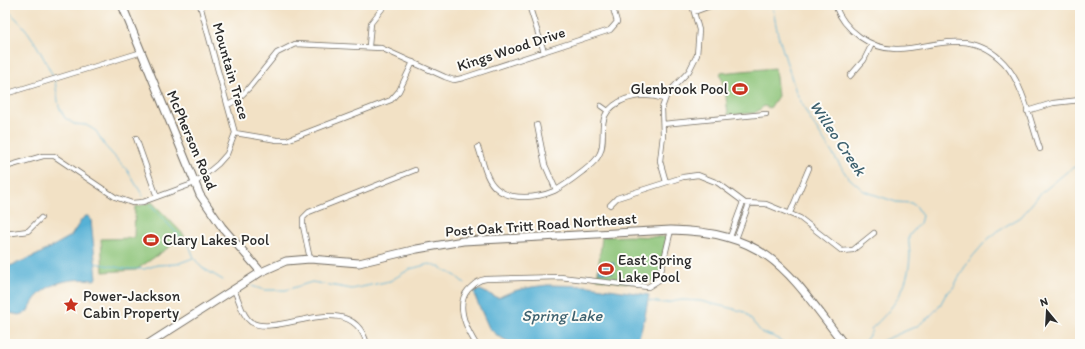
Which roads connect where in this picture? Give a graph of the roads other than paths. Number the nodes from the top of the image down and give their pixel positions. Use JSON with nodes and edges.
{"nodes":[{"id":1,"x":122,"y":5,"type":"edge"},
{"id":2,"x":200,"y":5,"type":"edge"},
{"id":3,"x":385,"y":5,"type":"edge"},
{"id":4,"x":529,"y":5,"type":"edge"},
{"id":5,"x":612,"y":5,"type":"edge"},
{"id":6,"x":692,"y":5,"type":"edge"},
{"id":7,"x":713,"y":5,"type":"edge"},
{"id":8,"x":835,"y":5,"type":"edge"},
{"id":9,"x":694,"y":12,"type":"junction"},
{"id":10,"x":616,"y":26,"type":"junction"},
{"id":11,"x":621,"y":29,"type":"dead end"},
{"id":12,"x":872,"y":44,"type":"junction"},
{"id":13,"x":369,"y":46,"type":"junction"},
{"id":14,"x":142,"y":52,"type":"junction"},
{"id":15,"x":544,"y":52,"type":"junction"},
{"id":16,"x":413,"y":62,"type":"junction"},
{"id":17,"x":850,"y":76,"type":"dead end"},
{"id":18,"x":5,"y":94,"type":"edge"},
{"id":19,"x":664,"y":100,"type":"junction"},
{"id":20,"x":1080,"y":100,"type":"edge"},
{"id":21,"x":228,"y":104,"type":"junction"},
{"id":22,"x":601,"y":106,"type":"dead end"},
{"id":23,"x":1027,"y":111,"type":"junction"},
{"id":24,"x":608,"y":112,"type":"junction"},
{"id":25,"x":766,"y":114,"type":"dead end"},
{"id":26,"x":663,"y":124,"type":"junction"},
{"id":27,"x":537,"y":125,"type":"dead end"},
{"id":28,"x":235,"y":133,"type":"junction"},
{"id":29,"x":136,"y":138,"type":"dead end"},
{"id":30,"x":478,"y":147,"type":"dead end"},
{"id":31,"x":1040,"y":149,"type":"dead end"},
{"id":32,"x":5,"y":167,"type":"edge"},
{"id":33,"x":809,"y":168,"type":"dead end"},
{"id":34,"x":415,"y":170,"type":"dead end"},
{"id":35,"x":666,"y":182,"type":"junction"},
{"id":36,"x":195,"y":184,"type":"junction"},
{"id":37,"x":556,"y":190,"type":"junction"},
{"id":38,"x":157,"y":197,"type":"junction"},
{"id":39,"x":742,"y":202,"type":"junction"},
{"id":40,"x":749,"y":204,"type":"junction"},
{"id":41,"x":610,"y":205,"type":"dead end"},
{"id":42,"x":790,"y":213,"type":"junction"},
{"id":43,"x":41,"y":218,"type":"dead end"},
{"id":44,"x":670,"y":230,"type":"junction"},
{"id":45,"x":874,"y":233,"type":"dead end"},
{"id":46,"x":5,"y":234,"type":"edge"},
{"id":47,"x":733,"y":238,"type":"junction"},
{"id":48,"x":310,"y":260,"type":"junction"},
{"id":49,"x":261,"y":272,"type":"junction"},
{"id":50,"x":233,"y":289,"type":"junction"},
{"id":51,"x":148,"y":344,"type":"edge"},
{"id":52,"x":367,"y":344,"type":"edge"},
{"id":53,"x":476,"y":344,"type":"edge"},
{"id":54,"x":844,"y":344,"type":"edge"}],
"edges":[{"from":1,"to":14,"type":"street","name":"McPherson Road"},
{"from":2,"to":21,"type":"street","name":"Mountain Trace"},
{"from":3,"to":13,"type":"street"},
{"from":4,"to":15,"type":"street"},
{"from":5,"to":10,"type":"street"},
{"from":6,"to":9,"type":"street"},
{"from":7,"to":9,"type":"street"},
{"from":8,"to":12,"type":"street"},
{"from":9,"to":19,"type":"street"},
{"from":10,"to":11,"type":"street"},
{"from":10,"to":15,"type":"street","name":"Kings Wood Drive"},
{"from":12,"to":17,"type":"street"},
{"from":12,"to":23,"type":"street"},
{"from":13,"to":16,"type":"street","name":"Kings Wood Drive"},
{"from":13,"to":21,"type":"street","name":"Kings Wood Drive"},
{"from":14,"to":18,"type":"street"},
{"from":14,"to":36,"type":"street","name":"McPherson Road"},
{"from":15,"to":16,"type":"street","name":"Kings Wood Drive"},
{"from":16,"to":28,"type":"street"},
{"from":19,"to":24,"type":"street"},
{"from":19,"to":26,"type":"street"},
{"from":20,"to":23,"type":"street"},
{"from":21,"to":28,"type":"street","name":"Mountain Trace"},
{"from":22,"to":24,"type":"street"},
{"from":23,"to":31,"type":"street"},
{"from":24,"to":37,"type":"street"},
{"from":25,"to":26,"type":"street"},
{"from":26,"to":35,"type":"street"},
{"from":27,"to":37,"type":"street"},
{"from":28,"to":36,"type":"street","name":"Mountain Trace"},
{"from":29,"to":38,"type":"street"},
{"from":30,"to":37,"type":"street"},
{"from":32,"to":38,"type":"street","name":"Mountain Trace"},
{"from":33,"to":42,"type":"street"},
{"from":34,"to":48,"type":"street"},
{"from":35,"to":39,"type":"street"},
{"from":35,"to":41,"type":"street"},
{"from":36,"to":38,"type":"street","name":"Mountain Trace"},
{"from":36,"to":49,"type":"street","name":"McPherson Road"},
{"from":39,"to":40,"type":"street"},
{"from":39,"to":47,"type":"street"},
{"from":40,"to":42,"type":"street"},
{"from":40,"to":47,"type":"street"},
{"from":42,"to":45,"type":"street"},
{"from":43,"to":46,"type":"street"},
{"from":44,"to":47,"type":"street","name":"Post Oak Tritt Road Northeast"},
{"from":44,"to":48,"type":"street","name":"Post Oak Tritt Road Northeast"},
{"from":44,"to":53,"type":"street"},
{"from":47,"to":54,"type":"street","name":"Post Oak Tritt Road Northeast"},
{"from":48,"to":49,"type":"street","name":"Post Oak Tritt Road Northeast"},
{"from":49,"to":50,"type":"street","name":"Post Oak Tritt Road Northeast"},
{"from":50,"to":51,"type":"street","name":"Post Oak Tritt Road Northeast"},
{"from":50,"to":52,"type":"street"}]}
